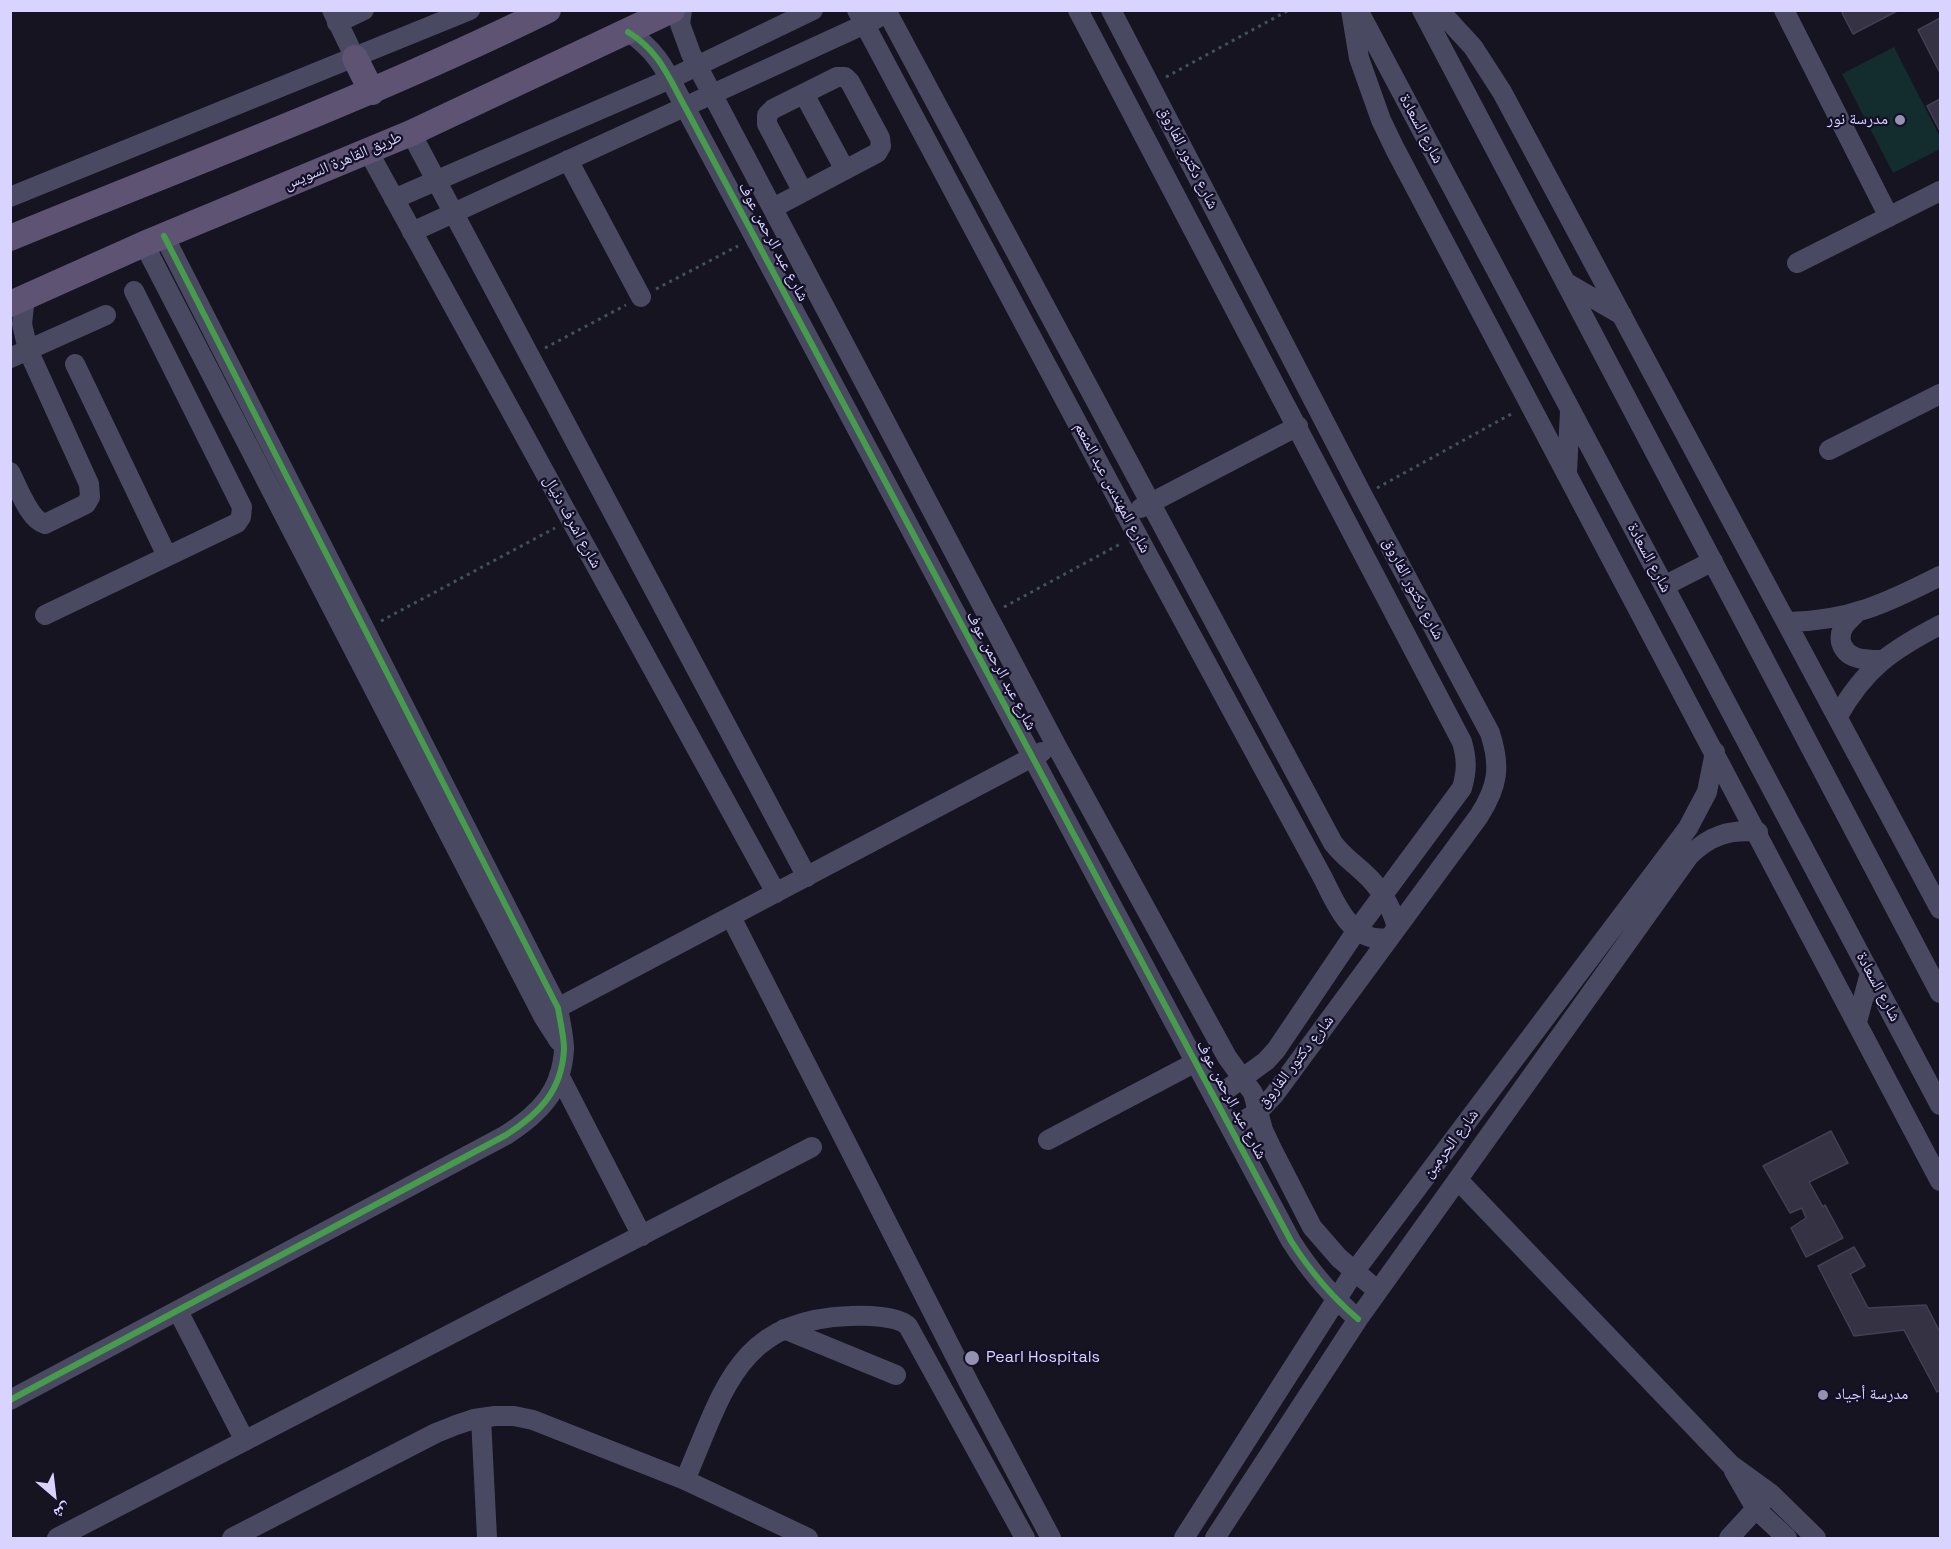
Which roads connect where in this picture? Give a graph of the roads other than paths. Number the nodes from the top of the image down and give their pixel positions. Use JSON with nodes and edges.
{"nodes":[{"id":1,"x":364,"y":10,"type":"edge"},
{"id":2,"x":470,"y":10,"type":"edge"},
{"id":3,"x":548,"y":10,"type":"edge"},
{"id":4,"x":672,"y":10,"type":"edge"},
{"id":5,"x":682,"y":10,"type":"edge"},
{"id":6,"x":813,"y":10,"type":"edge"},
{"id":7,"x":1077,"y":10,"type":"edge"},
{"id":8,"x":1111,"y":10,"type":"edge"},
{"id":9,"x":1351,"y":10,"type":"edge"},
{"id":10,"x":1358,"y":10,"type":"edge"},
{"id":11,"x":1422,"y":10,"type":"edge"},
{"id":12,"x":1439,"y":10,"type":"edge"},
{"id":13,"x":1784,"y":10,"type":"edge"},
{"id":14,"x":890,"y":12,"type":"edge"},
{"id":15,"x":335,"y":17,"type":"edge"},
{"id":16,"x":860,"y":18,"type":"edge"},
{"id":17,"x":628,"y":32,"type":"junction"},
{"id":18,"x":355,"y":58,"type":"junction"},
{"id":19,"x":698,"y":66,"type":"junction"},
{"id":20,"x":670,"y":79,"type":"junction"},
{"id":21,"x":372,"y":92,"type":"junction"},
{"id":22,"x":713,"y":94,"type":"junction"},
{"id":23,"x":804,"y":94,"type":"junction"},
{"id":24,"x":685,"y":107,"type":"junction"},
{"id":25,"x":411,"y":133,"type":"junction"},
{"id":26,"x":368,"y":151,"type":"junction"},
{"id":27,"x":568,"y":160,"type":"junction"},
{"id":28,"x":845,"y":170,"type":"junction"},
{"id":29,"x":437,"y":181,"type":"junction"},
{"id":30,"x":803,"y":192,"type":"junction"},
{"id":31,"x":1941,"y":192,"type":"edge"},
{"id":32,"x":10,"y":196,"type":"edge"},
{"id":33,"x":394,"y":199,"type":"junction"},
{"id":34,"x":773,"y":208,"type":"junction"},
{"id":35,"x":454,"y":212,"type":"junction"},
{"id":36,"x":1889,"y":217,"type":"junction"},
{"id":37,"x":412,"y":232,"type":"junction"},
{"id":38,"x":10,"y":238,"type":"edge"},
{"id":39,"x":154,"y":240,"type":"junction"},
{"id":40,"x":1797,"y":263,"type":"dead end"},
{"id":41,"x":1566,"y":282,"type":"junction"},
{"id":42,"x":135,"y":291,"type":"dead end"},
{"id":43,"x":641,"y":297,"type":"dead end"},
{"id":44,"x":18,"y":300,"type":"edge"},
{"id":45,"x":106,"y":315,"type":"dead end"},
{"id":46,"x":1622,"y":315,"type":"junction"},
{"id":47,"x":19,"y":354,"type":"edge"},
{"id":48,"x":75,"y":364,"type":"dead end"},
{"id":49,"x":1941,"y":394,"type":"edge"},
{"id":50,"x":228,"y":407,"type":"junction"},
{"id":51,"x":1570,"y":408,"type":"junction"},
{"id":52,"x":198,"y":420,"type":"junction"},
{"id":53,"x":1298,"y":426,"type":"junction"},
{"id":54,"x":1829,"y":450,"type":"dead end"},
{"id":55,"x":10,"y":472,"type":"edge"},
{"id":56,"x":1568,"y":473,"type":"junction"},
{"id":57,"x":1151,"y":503,"type":"junction"},
{"id":58,"x":1127,"y":516,"type":"junction"},
{"id":59,"x":167,"y":556,"type":"junction"},
{"id":60,"x":1713,"y":561,"type":"junction"},
{"id":61,"x":1941,"y":576,"type":"edge"},
{"id":62,"x":1664,"y":586,"type":"junction"},
{"id":63,"x":1856,"y":613,"type":"junction"},
{"id":64,"x":45,"y":615,"type":"dead end"},
{"id":65,"x":1788,"y":622,"type":"junction"},
{"id":66,"x":1941,"y":625,"type":"edge"},
{"id":67,"x":1881,"y":660,"type":"junction"},
{"id":68,"x":1838,"y":716,"type":"junction"},
{"id":69,"x":1490,"y":733,"type":"junction"},
{"id":70,"x":1462,"y":742,"type":"junction"},
{"id":71,"x":1056,"y":745,"type":"junction"},
{"id":72,"x":1715,"y":752,"type":"junction"},
{"id":73,"x":1032,"y":758,"type":"junction"},
{"id":74,"x":1758,"y":832,"type":"junction"},
{"id":75,"x":807,"y":877,"type":"junction"},
{"id":76,"x":776,"y":893,"type":"junction"},
{"id":77,"x":1383,"y":895,"type":"junction"},
{"id":78,"x":1941,"y":909,"type":"edge"},
{"id":79,"x":731,"y":917,"type":"junction"},
{"id":80,"x":1357,"y":930,"type":"junction"},
{"id":81,"x":1393,"y":933,"type":"junction"},
{"id":82,"x":1932,"y":961,"type":"edge"},
{"id":83,"x":1870,"y":973,"type":"junction"},
{"id":84,"x":1941,"y":993,"type":"edge"},
{"id":85,"x":550,"y":1012,"type":"junction"},
{"id":86,"x":1857,"y":1022,"type":"junction"},
{"id":87,"x":1196,"y":1062,"type":"junction"},
{"id":88,"x":559,"y":1075,"type":"junction"},
{"id":89,"x":1242,"y":1077,"type":"junction"},
{"id":90,"x":1215,"y":1098,"type":"junction"},
{"id":91,"x":1941,"y":1105,"type":"edge"},
{"id":92,"x":1258,"y":1112,"type":"junction"},
{"id":93,"x":1231,"y":1128,"type":"junction"},
{"id":94,"x":1048,"y":1140,"type":"dead end"},
{"id":95,"x":812,"y":1147,"type":"dead end"},
{"id":96,"x":1458,"y":1180,"type":"junction"},
{"id":97,"x":1941,"y":1181,"type":"edge"},
{"id":98,"x":642,"y":1236,"type":"junction"},
{"id":99,"x":1354,"y":1272,"type":"junction"},
{"id":100,"x":1378,"y":1291,"type":"junction"},
{"id":101,"x":1335,"y":1300,"type":"junction"},
{"id":102,"x":178,"y":1311,"type":"junction"},
{"id":103,"x":1358,"y":1319,"type":"junction"},
{"id":104,"x":784,"y":1329,"type":"junction"},
{"id":105,"x":896,"y":1375,"type":"dead end"},
{"id":106,"x":971,"y":1387,"type":"junction"},
{"id":107,"x":948,"y":1399,"type":"junction"},
{"id":108,"x":10,"y":1400,"type":"edge"},
{"id":109,"x":987,"y":1416,"type":"junction"},
{"id":110,"x":481,"y":1418,"type":"junction"},
{"id":111,"x":964,"y":1428,"type":"junction"},
{"id":112,"x":245,"y":1441,"type":"junction"},
{"id":113,"x":1730,"y":1464,"type":"junction"},
{"id":114,"x":685,"y":1480,"type":"junction"},
{"id":115,"x":1770,"y":1493,"type":"junction"},
{"id":116,"x":1756,"y":1509,"type":"junction"},
{"id":117,"x":57,"y":1539,"type":"edge"},
{"id":118,"x":232,"y":1539,"type":"edge"},
{"id":119,"x":487,"y":1539,"type":"edge"},
{"id":120,"x":808,"y":1539,"type":"edge"},
{"id":121,"x":1025,"y":1539,"type":"edge"},
{"id":122,"x":1051,"y":1539,"type":"edge"},
{"id":123,"x":1184,"y":1539,"type":"edge"},
{"id":124,"x":1215,"y":1539,"type":"edge"},
{"id":125,"x":1729,"y":1539,"type":"edge"},
{"id":126,"x":1787,"y":1539,"type":"edge"},
{"id":127,"x":1816,"y":1539,"type":"edge"}],
"edges":[{"from":1,"to":15,"type":"street"},
{"from":2,"to":18,"type":"street"},
{"from":3,"to":21,"type":"main road"},
{"from":4,"to":17,"type":"main road","name":"طريق القاهرة السويس"},
{"from":5,"to":19,"type":"street","name":"شارع عبد الرحمن عوف"},
{"from":6,"to":19,"type":"street"},
{"from":7,"to":53,"type":"street","name":"شارع دكتور الفاروق"},
{"from":8,"to":69,"type":"street","name":"شارع دكتور الفاروق"},
{"from":9,"to":56,"type":"street"},
{"from":10,"to":51,"type":"street","name":"شارع السعادة"},
{"from":11,"to":41,"type":"street"},
{"from":12,"to":46,"type":"street"},
{"from":13,"to":36,"type":"street"},
{"from":14,"to":16,"type":"street"},
{"from":14,"to":57,"type":"street","name":"شارع المهندس عبد المنعم"},
{"from":15,"to":18,"type":"street"},
{"from":16,"to":22,"type":"street"},
{"from":16,"to":58,"type":"street","name":"شارع المهندس عبد المنعم"},
{"from":17,"to":20,"type":"street","name":"شارع عبد الرحمن عوف"},
{"from":17,"to":25,"type":"main road","name":"طريق القاهرة السويس"},
{"from":18,"to":21,"type":"main road"},
{"from":18,"to":32,"type":"street"},
{"from":19,"to":20,"type":"street"},
{"from":19,"to":22,"type":"street","name":"شارع عبد الرحمن عوف"},
{"from":20,"to":24,"type":"street","name":"شارع عبد الرحمن عوف"},
{"from":20,"to":29,"type":"street"},
{"from":21,"to":38,"type":"main road"},
{"from":22,"to":24,"type":"street"},
{"from":22,"to":34,"type":"street","name":"شارع عبد الرحمن عوف"},
{"from":23,"to":28,"type":"street"},
{"from":23,"to":28,"type":"street"},
{"from":23,"to":30,"type":"street"},
{"from":24,"to":27,"type":"street"},
{"from":24,"to":73,"type":"street","name":"شارع عبد الرحمن عوف"},
{"from":25,"to":26,"type":"main road","name":"طريق القاهرة السويس"},
{"from":25,"to":29,"type":"street"},
{"from":26,"to":33,"type":"street","name":"شارع اشرف دنيال"},
{"from":26,"to":39,"type":"main road","name":"طريق القاهرة السويس"},
{"from":27,"to":35,"type":"street"},
{"from":27,"to":43,"type":"street"},
{"from":28,"to":30,"type":"street"},
{"from":29,"to":33,"type":"street"},
{"from":29,"to":35,"type":"street"},
{"from":30,"to":34,"type":"street"},
{"from":31,"to":36,"type":"street"},
{"from":33,"to":37,"type":"street","name":"شارع اشرف دنيال"},
{"from":34,"to":71,"type":"street","name":"شارع عبد الرحمن عوف"},
{"from":35,"to":37,"type":"street"},
{"from":35,"to":75,"type":"street"},
{"from":36,"to":40,"type":"street"},
{"from":37,"to":76,"type":"street","name":"شارع اشرف دنيال"},
{"from":39,"to":44,"type":"main road","name":"طريق القاهرة السويس"},
{"from":39,"to":50,"type":"street"},
{"from":39,"to":85,"type":"street"},
{"from":41,"to":46,"type":"street"},
{"from":41,"to":60,"type":"street"},
{"from":42,"to":52,"type":"street"},
{"from":44,"to":47,"type":"street"},
{"from":45,"to":47,"type":"street"},
{"from":46,"to":65,"type":"street"},
{"from":47,"to":55,"type":"street"},
{"from":48,"to":59,"type":"street"},
{"from":49,"to":54,"type":"street"},
{"from":50,"to":52,"type":"street"},
{"from":50,"to":85,"type":"street"},
{"from":51,"to":56,"type":"street"},
{"from":51,"to":62,"type":"street","name":"شارع السعادة"},
{"from":52,"to":59,"type":"street"},
{"from":53,"to":57,"type":"street"},
{"from":53,"to":70,"type":"street","name":"شارع دكتور الفاروق"},
{"from":56,"to":72,"type":"street"},
{"from":57,"to":58,"type":"street"},
{"from":57,"to":77,"type":"street","name":"شارع المهندس عبد المنعم"},
{"from":58,"to":80,"type":"street","name":"شارع المهندس عبد المنعم"},
{"from":59,"to":64,"type":"street"},
{"from":60,"to":62,"type":"street"},
{"from":60,"to":82,"type":"street"},
{"from":61,"to":63,"type":"street"},
{"from":62,"to":83,"type":"street","name":"شارع السعادة"},
{"from":63,"to":65,"type":"street"},
{"from":63,"to":67,"type":"street"},
{"from":65,"to":68,"type":"street"},
{"from":66,"to":67,"type":"street"},
{"from":67,"to":68,"type":"street"},
{"from":68,"to":78,"type":"street"},
{"from":69,"to":70,"type":"street"},
{"from":69,"to":81,"type":"street","name":"شارع دكتور الفاروق"},
{"from":70,"to":77,"type":"street","name":"شارع دكتور الفاروق"},
{"from":71,"to":73,"type":"street"},
{"from":71,"to":89,"type":"street","name":"شارع عبد الرحمن عوف"},
{"from":72,"to":74,"type":"street"},
{"from":72,"to":99,"type":"street","name":"شارع الحرمين"},
{"from":73,"to":75,"type":"street"},
{"from":73,"to":87,"type":"street","name":"شارع عبد الرحمن عوف"},
{"from":74,"to":86,"type":"street"},
{"from":74,"to":96,"type":"street","name":"شارع الحرمين"},
{"from":75,"to":76,"type":"street"},
{"from":76,"to":79,"type":"street"},
{"from":77,"to":80,"type":"street","name":"شارع دكتور الفاروق"},
{"from":77,"to":81,"type":"street","name":"شارع المهندس عبد المنعم"},
{"from":79,"to":85,"type":"street"},
{"from":79,"to":106,"type":"street"},
{"from":80,"to":81,"type":"street"},
{"from":80,"to":89,"type":"street","name":"شارع دكتور الفاروق"},
{"from":81,"to":92,"type":"street","name":"شارع دكتور الفاروق"},
{"from":82,"to":84,"type":"street"},
{"from":83,"to":86,"type":"street"},
{"from":83,"to":91,"type":"street","name":"شارع السعادة"},
{"from":85,"to":88,"type":"street"},
{"from":86,"to":97,"type":"street"},
{"from":87,"to":90,"type":"street","name":"شارع عبد الرحمن عوف"},
{"from":87,"to":94,"type":"street"},
{"from":88,"to":98,"type":"street"},
{"from":88,"to":102,"type":"street"},
{"from":89,"to":90,"type":"street","name":"شارع دكتور الفاروق"},
{"from":89,"to":92,"type":"street","name":"شارع عبد الرحمن عوف"},
{"from":90,"to":93,"type":"street","name":"شارع عبد الرحمن عوف"},
{"from":92,"to":93,"type":"street","name":"شارع دكتور الفاروق"},
{"from":92,"to":99,"type":"street","name":"شارع عبد الرحمن عوف"},
{"from":93,"to":101,"type":"street","name":"شارع عبد الرحمن عوف"},
{"from":95,"to":98,"type":"street"},
{"from":96,"to":100,"type":"street","name":"شارع الحرمين"},
{"from":96,"to":113,"type":"street"},
{"from":98,"to":112,"type":"street"},
{"from":99,"to":100,"type":"street","name":"شارع عبد الرحمن عوف"},
{"from":99,"to":101,"type":"street","name":"شارع الحرمين"},
{"from":100,"to":103,"type":"street","name":"شارع الحرمين"},
{"from":101,"to":103,"type":"street","name":"شارع عبد الرحمن عوف"},
{"from":101,"to":123,"type":"street","name":"شارع الحرمين"},
{"from":102,"to":108,"type":"street"},
{"from":102,"to":112,"type":"street"},
{"from":103,"to":124,"type":"street","name":"شارع الحرمين"},
{"from":104,"to":105,"type":"street"},
{"from":104,"to":107,"type":"street"},
{"from":104,"to":114,"type":"street"},
{"from":106,"to":107,"type":"street"},
{"from":106,"to":109,"type":"street"},
{"from":107,"to":111,"type":"street"},
{"from":109,"to":111,"type":"street"},
{"from":109,"to":122,"type":"street"},
{"from":110,"to":114,"type":"street"},
{"from":110,"to":118,"type":"street"},
{"from":110,"to":119,"type":"street"},
{"from":111,"to":121,"type":"street"},
{"from":112,"to":117,"type":"street"},
{"from":113,"to":115,"type":"street"},
{"from":113,"to":116,"type":"street"},
{"from":114,"to":120,"type":"street"},
{"from":115,"to":116,"type":"street"},
{"from":115,"to":127,"type":"street"},
{"from":116,"to":125,"type":"street"},
{"from":116,"to":126,"type":"street"}]}
